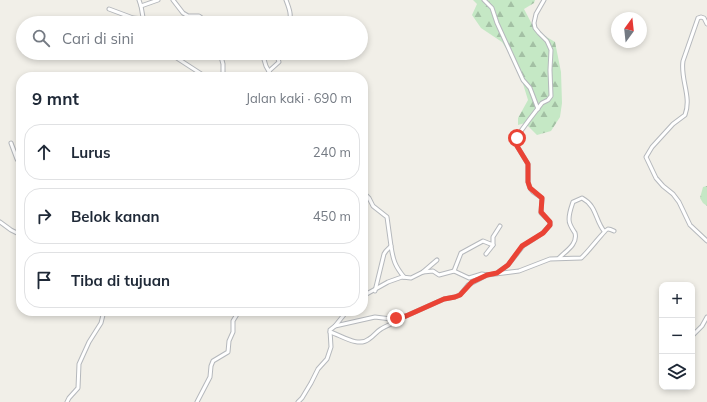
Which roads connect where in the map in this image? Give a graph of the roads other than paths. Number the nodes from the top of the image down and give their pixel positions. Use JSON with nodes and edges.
{"nodes":[{"id":1,"x":138,"y":0,"type":"edge"},
{"id":2,"x":158,"y":0,"type":"edge"},
{"id":3,"x":173,"y":0,"type":"edge"},
{"id":4,"x":286,"y":0,"type":"edge"},
{"id":5,"x":484,"y":0,"type":"edge"},
{"id":6,"x":544,"y":0,"type":"edge"},
{"id":7,"x":141,"y":6,"type":"junction"},
{"id":8,"x":109,"y":9,"type":"dead end"},
{"id":9,"x":129,"y":16,"type":"edge"},
{"id":10,"x":143,"y":16,"type":"edge"},
{"id":11,"x":188,"y":16,"type":"edge"},
{"id":12,"x":188,"y":16,"type":"edge"},
{"id":13,"x":199,"y":16,"type":"edge"},
{"id":14,"x":291,"y":16,"type":"edge"},
{"id":15,"x":707,"y":24,"type":"edge"},
{"id":16,"x":180,"y":60,"type":"edge"},
{"id":17,"x":222,"y":60,"type":"edge"},
{"id":18,"x":264,"y":60,"type":"edge"},
{"id":19,"x":278,"y":60,"type":"edge"},
{"id":20,"x":269,"y":71,"type":"joint"},
{"id":21,"x":198,"y":72,"type":"edge"},
{"id":22,"x":223,"y":72,"type":"edge"},
{"id":23,"x":538,"y":109,"type":"junction"},
{"id":24,"x":11,"y":143,"type":"dead end"},
{"id":25,"x":16,"y":156,"type":"edge"},
{"id":26,"x":368,"y":197,"type":"edge"},
{"id":27,"x":0,"y":222,"type":"edge"},
{"id":28,"x":500,"y":226,"type":"dead end"},
{"id":29,"x":604,"y":231,"type":"junction"},
{"id":30,"x":614,"y":231,"type":"dead end"},
{"id":31,"x":16,"y":232,"type":"edge"},
{"id":32,"x":707,"y":241,"type":"edge"},
{"id":33,"x":493,"y":245,"type":"junction"},
{"id":34,"x":391,"y":246,"type":"junction"},
{"id":35,"x":486,"y":254,"type":"dead end"},
{"id":36,"x":558,"y":258,"type":"junction"},
{"id":37,"x":438,"y":260,"type":"dead end"},
{"id":38,"x":454,"y":271,"type":"junction"},
{"id":39,"x":423,"y":272,"type":"junction"},
{"id":40,"x":497,"y":273,"type":"junction"},
{"id":41,"x":487,"y":275,"type":"junction"},
{"id":42,"x":404,"y":277,"type":"junction"},
{"id":43,"x":375,"y":291,"type":"junction"},
{"id":44,"x":368,"y":294,"type":"edge"},
{"id":45,"x":103,"y":316,"type":"edge"},
{"id":46,"x":236,"y":316,"type":"edge"},
{"id":47,"x":343,"y":316,"type":"edge"},
{"id":48,"x":401,"y":317,"type":"junction"},
{"id":49,"x":707,"y":317,"type":"edge"},
{"id":50,"x":335,"y":326,"type":"junction"},
{"id":51,"x":330,"y":332,"type":"junction"},
{"id":52,"x":695,"y":333,"type":"edge"},
{"id":53,"x":67,"y":402,"type":"edge"},
{"id":54,"x":198,"y":402,"type":"edge"},
{"id":55,"x":298,"y":402,"type":"edge"}],
"edges":[{"from":1,"to":7,"type":"street"},
{"from":2,"to":7,"type":"street"},
{"from":3,"to":12,"type":"street"},
{"from":4,"to":14,"type":"street"},
{"from":5,"to":23,"type":"street"},
{"from":6,"to":23,"type":"street"},
{"from":7,"to":10,"type":"street"},
{"from":8,"to":9,"type":"street"},
{"from":11,"to":13,"type":"street"},
{"from":15,"to":32,"type":"street"},
{"from":16,"to":21,"type":"street"},
{"from":17,"to":22,"type":"street"},
{"from":18,"to":20,"type":"street"},
{"from":19,"to":20,"type":"street"},
{"from":23,"to":40,"type":"street"},
{"from":24,"to":25,"type":"street"},
{"from":26,"to":34,"type":"street"},
{"from":27,"to":31,"type":"street"},
{"from":28,"to":33,"type":"street"},
{"from":29,"to":30,"type":"street"},
{"from":29,"to":36,"type":"street"},
{"from":29,"to":36,"type":"street"},
{"from":33,"to":35,"type":"street"},
{"from":33,"to":38,"type":"street"},
{"from":34,"to":42,"type":"street"},
{"from":34,"to":43,"type":"street"},
{"from":36,"to":40,"type":"street"},
{"from":37,"to":39,"type":"street"},
{"from":38,"to":39,"type":"street"},
{"from":38,"to":41,"type":"street"},
{"from":39,"to":42,"type":"street"},
{"from":40,"to":41,"type":"street"},
{"from":41,"to":48,"type":"street"},
{"from":42,"to":43,"type":"street"},
{"from":43,"to":44,"type":"street"},
{"from":45,"to":53,"type":"street"},
{"from":46,"to":54,"type":"street"},
{"from":47,"to":50,"type":"street"},
{"from":48,"to":50,"type":"street"},
{"from":48,"to":51,"type":"street"},
{"from":49,"to":52,"type":"street"},
{"from":50,"to":51,"type":"street"},
{"from":51,"to":55,"type":"street"}]}
